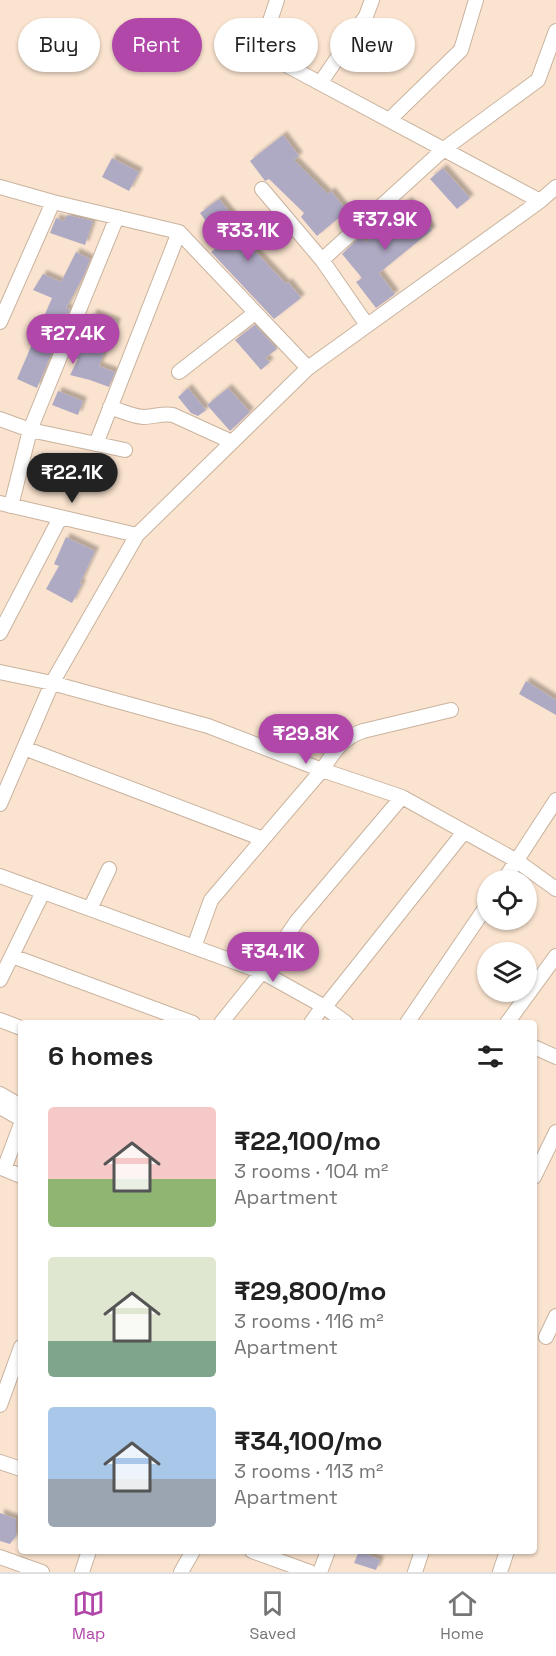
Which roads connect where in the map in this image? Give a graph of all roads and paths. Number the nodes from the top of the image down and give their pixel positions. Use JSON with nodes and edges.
{"nodes":[{"id":1,"x":277,"y":0,"type":"edge"},
{"id":2,"x":372,"y":0,"type":"edge"},
{"id":3,"x":476,"y":0,"type":"edge"},
{"id":4,"x":556,"y":31,"type":"edge"},
{"id":5,"x":321,"y":82,"type":"junction"},
{"id":6,"x":389,"y":120,"type":"junction"},
{"id":7,"x":444,"y":150,"type":"junction"},
{"id":8,"x":0,"y":187,"type":"edge"},
{"id":9,"x":556,"y":187,"type":"edge"},
{"id":10,"x":262,"y":189,"type":"dead end"},
{"id":11,"x":540,"y":201,"type":"junction"},
{"id":12,"x":53,"y":202,"type":"junction"},
{"id":13,"x":117,"y":217,"type":"junction"},
{"id":14,"x":179,"y":232,"type":"junction"},
{"id":15,"x":322,"y":260,"type":"junction"},
{"id":16,"x":255,"y":313,"type":"junction"},
{"id":17,"x":0,"y":322,"type":"edge"},
{"id":18,"x":367,"y":325,"type":"junction"},
{"id":19,"x":308,"y":368,"type":"junction"},
{"id":20,"x":179,"y":372,"type":"dead end"},
{"id":21,"x":110,"y":407,"type":"junction"},
{"id":22,"x":0,"y":418,"type":"edge"},
{"id":23,"x":30,"y":430,"type":"junction"},
{"id":24,"x":232,"y":442,"type":"junction"},
{"id":25,"x":96,"y":444,"type":"junction"},
{"id":26,"x":125,"y":450,"type":"dead end"},
{"id":27,"x":5,"y":504,"type":"edge"},
{"id":28,"x":60,"y":518,"type":"junction"},
{"id":29,"x":137,"y":535,"type":"junction"},
{"id":30,"x":6,"y":608,"type":"edge"},
{"id":31,"x":0,"y":633,"type":"edge"},
{"id":32,"x":0,"y":672,"type":"edge"},
{"id":33,"x":52,"y":683,"type":"junction"},
{"id":34,"x":451,"y":710,"type":"dead end"},
{"id":35,"x":24,"y":748,"type":"junction"},
{"id":36,"x":322,"y":770,"type":"junction"},
{"id":37,"x":402,"y":797,"type":"junction"},
{"id":38,"x":556,"y":800,"type":"edge"},
{"id":39,"x":0,"y":804,"type":"edge"},
{"id":40,"x":464,"y":832,"type":"junction"},
{"id":41,"x":263,"y":839,"type":"junction"},
{"id":42,"x":517,"y":861,"type":"junction"},
{"id":43,"x":109,"y":868,"type":"dead end"},
{"id":44,"x":511,"y":870,"type":"edge"},
{"id":45,"x":0,"y":876,"type":"edge"},
{"id":46,"x":556,"y":889,"type":"edge"},
{"id":47,"x":43,"y":892,"type":"junction"},
{"id":48,"x":90,"y":909,"type":"junction"},
{"id":49,"x":477,"y":920,"type":"edge"},
{"id":50,"x":194,"y":947,"type":"junction"},
{"id":51,"x":12,"y":956,"type":"junction"},
{"id":52,"x":556,"y":956,"type":"edge"},
{"id":53,"x":262,"y":972,"type":"junction"},
{"id":54,"x":0,"y":980,"type":"edge"},
{"id":55,"x":324,"y":1007,"type":"junction"},
{"id":56,"x":0,"y":1020,"type":"edge"},
{"id":57,"x":185,"y":1020,"type":"edge"},
{"id":58,"x":223,"y":1020,"type":"edge"},
{"id":59,"x":313,"y":1020,"type":"edge"},
{"id":60,"x":342,"y":1020,"type":"edge"},
{"id":61,"x":409,"y":1020,"type":"edge"},
{"id":62,"x":509,"y":1020,"type":"edge"},
{"id":63,"x":18,"y":1027,"type":"edge"},
{"id":64,"x":537,"y":1048,"type":"edge"},
{"id":65,"x":556,"y":1057,"type":"edge"},
{"id":66,"x":0,"y":1094,"type":"edge"},
{"id":67,"x":18,"y":1104,"type":"edge"},
{"id":68,"x":0,"y":1107,"type":"edge"},
{"id":69,"x":18,"y":1117,"type":"edge"},
{"id":70,"x":18,"y":1131,"type":"edge"},
{"id":71,"x":556,"y":1132,"type":"edge"},
{"id":72,"x":537,"y":1171,"type":"edge"},
{"id":73,"x":1,"y":1172,"type":"edge"},
{"id":74,"x":18,"y":1175,"type":"edge"},
{"id":75,"x":556,"y":1316,"type":"edge"},
{"id":76,"x":546,"y":1336,"type":"dead end"},
{"id":77,"x":18,"y":1355,"type":"edge"},
{"id":78,"x":0,"y":1405,"type":"edge"},
{"id":79,"x":0,"y":1462,"type":"edge"},
{"id":80,"x":18,"y":1468,"type":"edge"},
{"id":81,"x":88,"y":1554,"type":"edge"},
{"id":82,"x":191,"y":1554,"type":"edge"},
{"id":83,"x":260,"y":1554,"type":"edge"},
{"id":84,"x":327,"y":1554,"type":"edge"},
{"id":85,"x":421,"y":1554,"type":"edge"},
{"id":86,"x":506,"y":1554,"type":"edge"},
{"id":87,"x":0,"y":1557,"type":"edge"},
{"id":88,"x":42,"y":1572,"type":"edge"},
{"id":89,"x":82,"y":1572,"type":"edge"},
{"id":90,"x":181,"y":1572,"type":"edge"},
{"id":91,"x":310,"y":1572,"type":"edge"},
{"id":92,"x":320,"y":1572,"type":"edge"},
{"id":93,"x":415,"y":1572,"type":"edge"},
{"id":94,"x":500,"y":1572,"type":"edge"}],
"edges":[{"from":1,"to":5,"type":"street"},
{"from":2,"to":5,"type":"street"},
{"from":3,"to":6,"type":"street"},
{"from":4,"to":7,"type":"street"},
{"from":5,"to":6,"type":"street"},
{"from":6,"to":7,"type":"street"},
{"from":7,"to":11,"type":"street"},
{"from":7,"to":15,"type":"street"},
{"from":8,"to":12,"type":"street"},
{"from":9,"to":11,"type":"street"},
{"from":10,"to":15,"type":"street"},
{"from":11,"to":18,"type":"street"},
{"from":12,"to":13,"type":"street"},
{"from":12,"to":17,"type":"street"},
{"from":13,"to":14,"type":"street"},
{"from":13,"to":23,"type":"street"},
{"from":14,"to":16,"type":"street"},
{"from":14,"to":21,"type":"street"},
{"from":15,"to":18,"type":"street"},
{"from":16,"to":19,"type":"street"},
{"from":16,"to":20,"type":"street"},
{"from":18,"to":19,"type":"street"},
{"from":19,"to":24,"type":"street"},
{"from":21,"to":24,"type":"street"},
{"from":21,"to":25,"type":"street"},
{"from":22,"to":23,"type":"street"},
{"from":23,"to":25,"type":"street"},
{"from":23,"to":27,"type":"street"},
{"from":24,"to":29,"type":"street"},
{"from":25,"to":26,"type":"street"},
{"from":27,"to":28,"type":"street"},
{"from":28,"to":29,"type":"street"},
{"from":28,"to":30,"type":"street"},
{"from":29,"to":33,"type":"street"},
{"from":30,"to":31,"type":"street"},
{"from":32,"to":33,"type":"street"},
{"from":33,"to":35,"type":"street"},
{"from":33,"to":36,"type":"street"},
{"from":34,"to":36,"type":"street"},
{"from":35,"to":39,"type":"street"},
{"from":35,"to":41,"type":"street"},
{"from":36,"to":37,"type":"street"},
{"from":36,"to":41,"type":"street"},
{"from":37,"to":40,"type":"street"},
{"from":37,"to":53,"type":"street"},
{"from":38,"to":42,"type":"street"},
{"from":40,"to":42,"type":"street"},
{"from":40,"to":55,"type":"street"},
{"from":41,"to":50,"type":"street"},
{"from":42,"to":44,"type":"street"},
{"from":42,"to":46,"type":"street"},
{"from":43,"to":48,"type":"street"},
{"from":45,"to":47,"type":"street"},
{"from":47,"to":48,"type":"street"},
{"from":47,"to":51,"type":"street"},
{"from":48,"to":50,"type":"street"},
{"from":49,"to":61,"type":"street"},
{"from":50,"to":53,"type":"street"},
{"from":51,"to":54,"type":"street"},
{"from":51,"to":57,"type":"street"},
{"from":52,"to":62,"type":"street"},
{"from":53,"to":55,"type":"street"},
{"from":53,"to":58,"type":"street"},
{"from":55,"to":59,"type":"street"},
{"from":55,"to":60,"type":"street"},
{"from":56,"to":63,"type":"street"},
{"from":64,"to":65,"type":"street"},
{"from":66,"to":67,"type":"street"},
{"from":68,"to":69,"type":"street"},
{"from":70,"to":73,"type":"street"},
{"from":71,"to":72,"type":"street"},
{"from":73,"to":74,"type":"street"},
{"from":75,"to":76,"type":"street"},
{"from":77,"to":78,"type":"street"},
{"from":79,"to":80,"type":"street"},
{"from":81,"to":89,"type":"street"},
{"from":82,"to":90,"type":"street"},
{"from":83,"to":91,"type":"street"},
{"from":84,"to":92,"type":"street"},
{"from":85,"to":93,"type":"street"},
{"from":86,"to":94,"type":"street"},
{"from":87,"to":88,"type":"street"}]}
